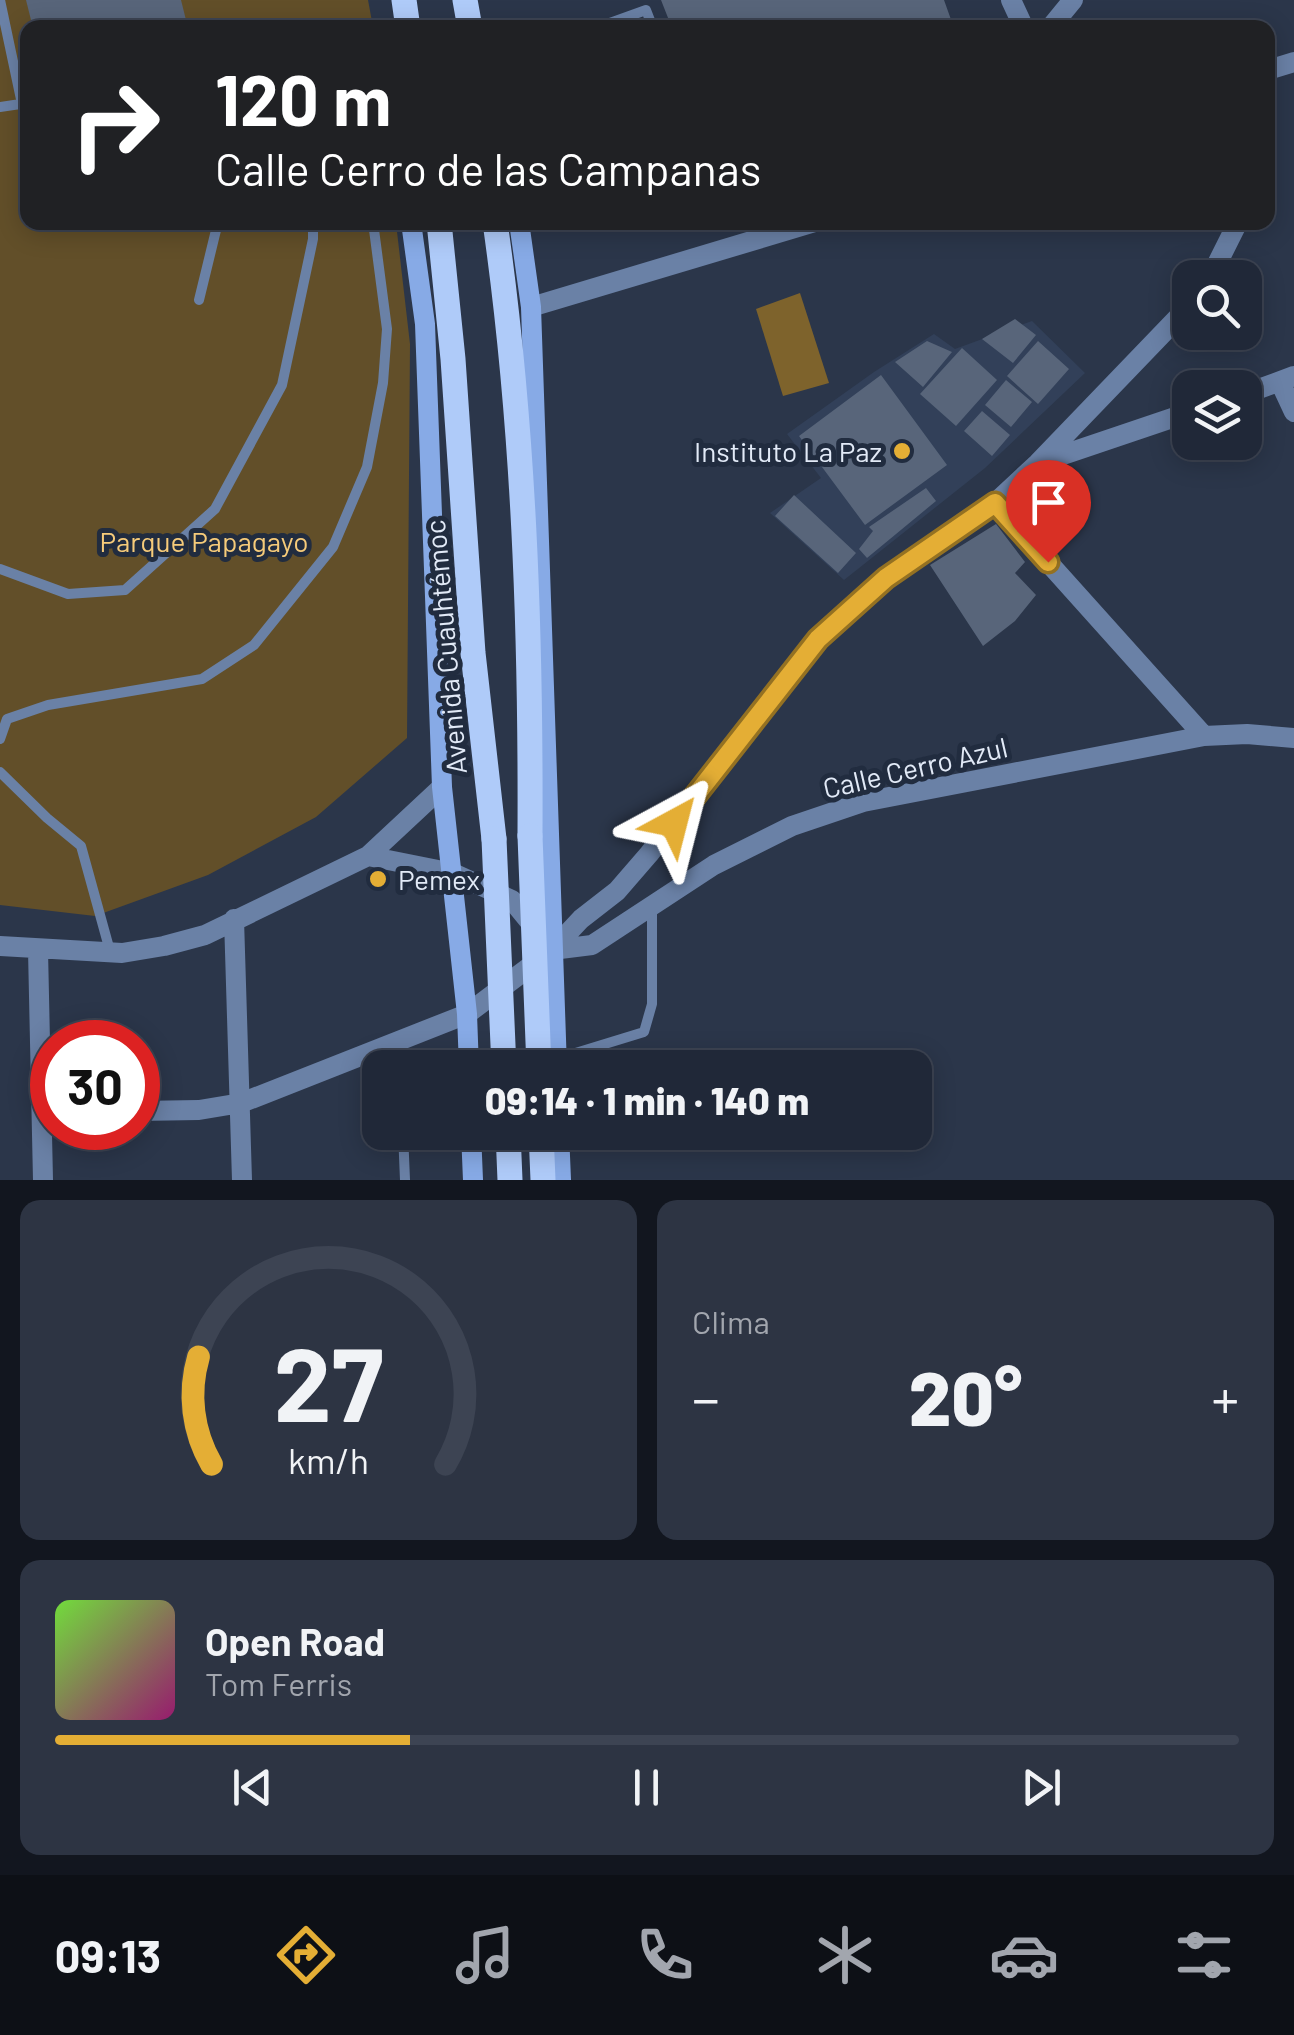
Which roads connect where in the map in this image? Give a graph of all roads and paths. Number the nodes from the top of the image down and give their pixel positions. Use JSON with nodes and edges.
{"nodes":[{"id":1,"x":0,"y":0,"type":"edge"},
{"id":2,"x":1073,"y":0,"type":"edge"},
{"id":3,"x":644,"y":5,"type":"edge"},
{"id":4,"x":613,"y":20,"type":"edge"},
{"id":5,"x":1057,"y":20,"type":"edge"},
{"id":6,"x":20,"y":83,"type":"edge"},
{"id":7,"x":216,"y":230,"type":"edge"},
{"id":8,"x":313,"y":230,"type":"edge"},
{"id":9,"x":374,"y":230,"type":"edge"},
{"id":10,"x":412,"y":230,"type":"edge"},
{"id":11,"x":441,"y":230,"type":"edge"},
{"id":12,"x":496,"y":230,"type":"edge"},
{"id":13,"x":520,"y":230,"type":"edge"},
{"id":14,"x":788,"y":230,"type":"edge"},
{"id":15,"x":1234,"y":230,"type":"edge"},
{"id":16,"x":1219,"y":260,"type":"edge"},
{"id":17,"x":199,"y":300,"type":"dead end"},
{"id":18,"x":531,"y":307,"type":"junction"},
{"id":19,"x":1172,"y":324,"type":"edge"},
{"id":20,"x":1287,"y":379,"type":"edge"},
{"id":21,"x":1262,"y":388,"type":"edge"},
{"id":22,"x":1294,"y":412,"type":"edge"},
{"id":23,"x":1172,"y":418,"type":"edge"},
{"id":24,"x":1038,"y":463,"type":"junction"},
{"id":25,"x":995,"y":503,"type":"junction"},
{"id":26,"x":0,"y":569,"type":"edge"},
{"id":27,"x":1204,"y":736,"type":"junction"},
{"id":28,"x":1294,"y":738,"type":"edge"},
{"id":29,"x":0,"y":739,"type":"edge"},
{"id":30,"x":0,"y":772,"type":"edge"},
{"id":31,"x":442,"y":786,"type":"junction"},
{"id":32,"x":368,"y":856,"type":"junction"},
{"id":33,"x":453,"y":873,"type":"junction"},
{"id":34,"x":652,"y":906,"type":"junction"},
{"id":35,"x":234,"y":919,"type":"junction"},
{"id":36,"x":0,"y":946,"type":"edge"},
{"id":37,"x":38,"y":950,"type":"junction"},
{"id":38,"x":552,"y":950,"type":"junction"},
{"id":39,"x":110,"y":952,"type":"junction"},
{"id":40,"x":467,"y":1014,"type":"junction"},
{"id":41,"x":42,"y":1020,"type":"edge"},
{"id":42,"x":399,"y":1040,"type":"junction"},
{"id":43,"x":399,"y":1050,"type":"edge"},
{"id":44,"x":464,"y":1050,"type":"edge"},
{"id":45,"x":503,"y":1050,"type":"edge"},
{"id":46,"x":549,"y":1050,"type":"edge"},
{"id":47,"x":550,"y":1050,"type":"edge"},
{"id":48,"x":591,"y":1050,"type":"edge"},
{"id":49,"x":241,"y":1102,"type":"junction"},
{"id":50,"x":160,"y":1111,"type":"edge"},
{"id":51,"x":44,"y":1150,"type":"edge"},
{"id":52,"x":404,"y":1150,"type":"edge"},
{"id":53,"x":471,"y":1150,"type":"edge"},
{"id":54,"x":509,"y":1150,"type":"edge"},
{"id":55,"x":542,"y":1150,"type":"edge"},
{"id":56,"x":560,"y":1150,"type":"edge"},
{"id":57,"x":42,"y":1180,"type":"edge"},
{"id":58,"x":242,"y":1180,"type":"edge"},
{"id":59,"x":406,"y":1180,"type":"edge"},
{"id":60,"x":472,"y":1180,"type":"edge"},
{"id":61,"x":510,"y":1180,"type":"edge"},
{"id":62,"x":543,"y":1180,"type":"edge"},
{"id":63,"x":561,"y":1180,"type":"edge"}],
"edges":[{"from":1,"to":6,"type":"lane"},
{"from":2,"to":5,"type":"street"},
{"from":3,"to":4,"type":"lane"},
{"from":7,"to":17,"type":"lane"},
{"from":8,"to":26,"type":"lane"},
{"from":9,"to":29,"type":"lane"},
{"from":10,"to":31,"type":"street"},
{"from":11,"to":45,"type":"main road","name":"Avenida Cuauhtémoc","bridge":true},
{"from":12,"to":46,"type":"main road","bridge":true},
{"from":13,"to":18,"type":"street"},
{"from":14,"to":18,"type":"street"},
{"from":15,"to":16,"type":"street"},
{"from":18,"to":38,"type":"street"},
{"from":19,"to":24,"type":"street"},
{"from":20,"to":21,"type":"street"},
{"from":20,"to":22,"type":"street"},
{"from":23,"to":24,"type":"street"},
{"from":24,"to":25,"type":"street"},
{"from":25,"to":27,"type":"street"},
{"from":25,"to":38,"type":"street"},
{"from":27,"to":28,"type":"street","name":"Calle Cerro Azul"},
{"from":27,"to":34,"type":"street","name":"Calle Cerro Azul"},
{"from":30,"to":39,"type":"lane"},
{"from":31,"to":32,"type":"street"},
{"from":31,"to":33,"type":"street"},
{"from":32,"to":33,"type":"street"},
{"from":32,"to":35,"type":"street"},
{"from":33,"to":38,"type":"street"},
{"from":33,"to":40,"type":"street"},
{"from":34,"to":38,"type":"street","name":"Calle Cerro Azul"},
{"from":34,"to":48,"type":"lane"},
{"from":35,"to":39,"type":"street"},
{"from":35,"to":49,"type":"street"},
{"from":36,"to":37,"type":"street"},
{"from":37,"to":39,"type":"street"},
{"from":37,"to":41,"type":"street"},
{"from":38,"to":40,"type":"street","name":"Calle Cerro Azul"},
{"from":38,"to":47,"type":"street"},
{"from":40,"to":42,"type":"street","name":"Calle Cerro Azul"},
{"from":40,"to":44,"type":"street"},
{"from":42,"to":43,"type":"lane"},
{"from":42,"to":49,"type":"street","name":"Calle Cerro Azul"},
{"from":49,"to":50,"type":"street","name":"Calle Cerro Azul"},
{"from":49,"to":58,"type":"street"},
{"from":51,"to":57,"type":"street"},
{"from":52,"to":59,"type":"lane"},
{"from":53,"to":60,"type":"street"},
{"from":54,"to":61,"type":"main road"},
{"from":55,"to":62,"type":"main road"},
{"from":56,"to":63,"type":"street"}]}
